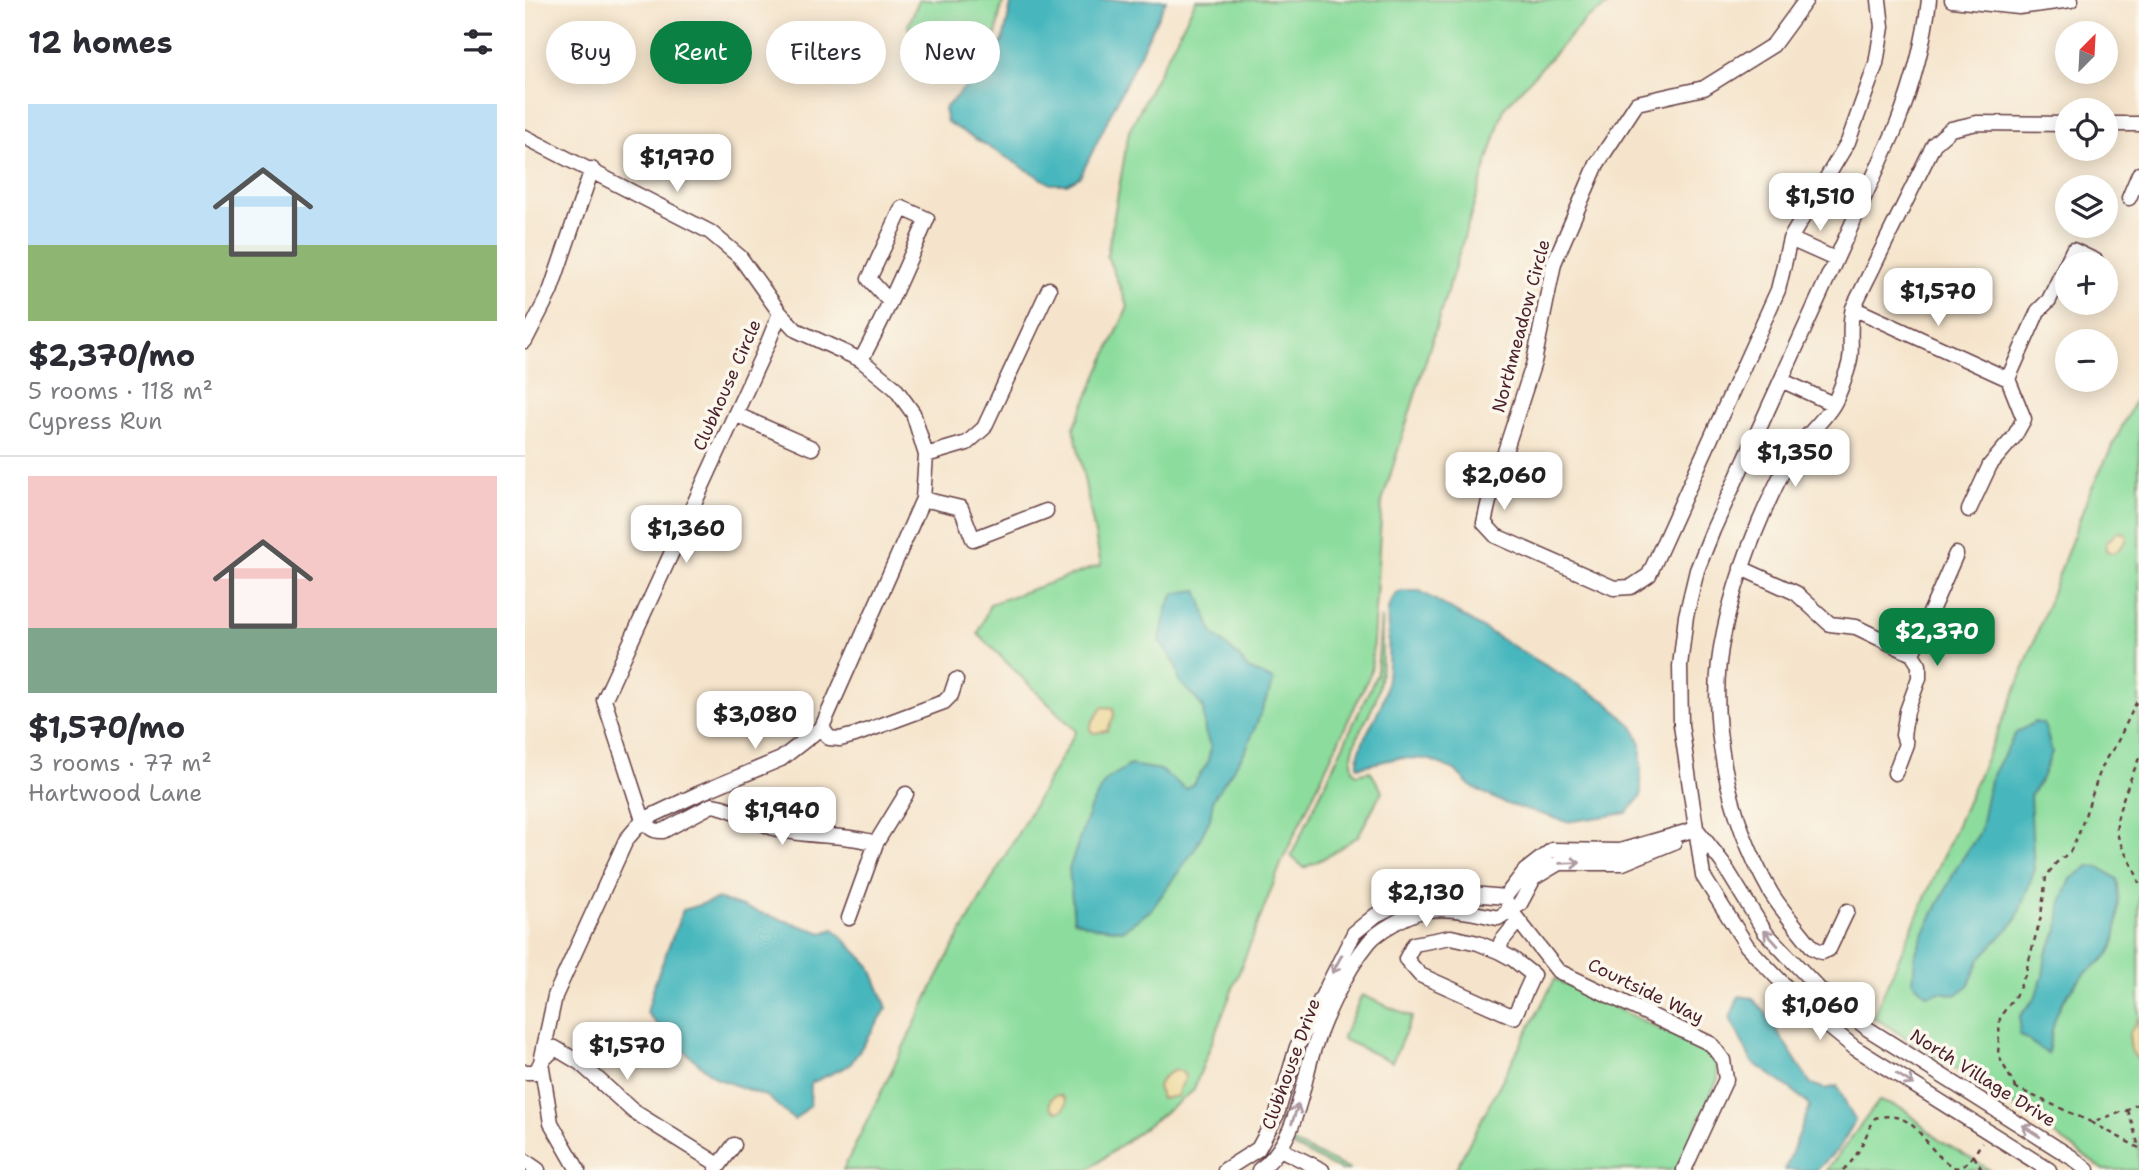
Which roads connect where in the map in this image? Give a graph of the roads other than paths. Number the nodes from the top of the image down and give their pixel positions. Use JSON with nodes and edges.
{"nodes":[{"id":1,"x":1806,"y":0,"type":"edge"},
{"id":2,"x":1879,"y":0,"type":"edge"},
{"id":3,"x":1929,"y":0,"type":"edge"},
{"id":4,"x":1952,"y":0,"type":"edge"},
{"id":5,"x":2071,"y":0,"type":"edge"},
{"id":6,"x":2055,"y":124,"type":"edge"},
{"id":7,"x":2118,"y":124,"type":"edge"},
{"id":8,"x":2139,"y":124,"type":"edge"},
{"id":9,"x":525,"y":137,"type":"edge"},
{"id":10,"x":592,"y":169,"type":"junction"},
{"id":11,"x":2139,"y":174,"type":"edge"},
{"id":12,"x":2129,"y":198,"type":"dead end"},
{"id":13,"x":1790,"y":239,"type":"junction"},
{"id":14,"x":1835,"y":259,"type":"junction"},
{"id":15,"x":1049,"y":289,"type":"dead end"},
{"id":16,"x":2055,"y":295,"type":"edge"},
{"id":17,"x":890,"y":302,"type":"junction"},
{"id":18,"x":1853,"y":308,"type":"junction"},
{"id":19,"x":780,"y":313,"type":"junction"},
{"id":20,"x":525,"y":341,"type":"edge"},
{"id":21,"x":860,"y":360,"type":"junction"},
{"id":22,"x":2008,"y":379,"type":"junction"},
{"id":23,"x":1781,"y":380,"type":"junction"},
{"id":24,"x":1833,"y":404,"type":"junction"},
{"id":25,"x":736,"y":414,"type":"junction"},
{"id":26,"x":812,"y":449,"type":"dead end"},
{"id":27,"x":926,"y":455,"type":"junction"},
{"id":28,"x":923,"y":499,"type":"junction"},
{"id":29,"x":1969,"y":510,"type":"dead end"},
{"id":30,"x":1046,"y":511,"type":"dead end"},
{"id":31,"x":1956,"y":555,"type":"dead end"},
{"id":32,"x":1741,"y":568,"type":"junction"},
{"id":33,"x":1912,"y":654,"type":"junction"},
{"id":34,"x":956,"y":680,"type":"dead end"},
{"id":35,"x":822,"y":727,"type":"junction"},
{"id":36,"x":1895,"y":773,"type":"dead end"},
{"id":37,"x":907,"y":794,"type":"dead end"},
{"id":38,"x":643,"y":820,"type":"junction"},
{"id":39,"x":1696,"y":829,"type":"junction"},
{"id":40,"x":877,"y":843,"type":"junction"},
{"id":41,"x":1505,"y":897,"type":"junction"},
{"id":42,"x":1847,"y":911,"type":"dead end"},
{"id":43,"x":1515,"y":916,"type":"junction"},
{"id":44,"x":849,"y":918,"type":"dead end"},
{"id":45,"x":1500,"y":952,"type":"junction"},
{"id":46,"x":541,"y":1062,"type":"junction"},
{"id":47,"x":525,"y":1072,"type":"edge"},
{"id":48,"x":734,"y":1145,"type":"dead end"},
{"id":49,"x":1280,"y":1149,"type":"junction"},
{"id":50,"x":525,"y":1161,"type":"edge"},
{"id":51,"x":718,"y":1168,"type":"edge"},
{"id":52,"x":538,"y":1170,"type":"edge"},
{"id":53,"x":578,"y":1170,"type":"edge"},
{"id":54,"x":1224,"y":1170,"type":"edge"},
{"id":55,"x":1259,"y":1170,"type":"edge"},
{"id":56,"x":1322,"y":1170,"type":"edge"},
{"id":57,"x":1684,"y":1170,"type":"edge"},
{"id":58,"x":2049,"y":1170,"type":"edge"},
{"id":59,"x":2087,"y":1170,"type":"edge"}],
"edges":[{"from":1,"to":13,"type":"street","name":"Northmeadow Circle"},
{"from":2,"to":13,"type":"street","name":"Northmeadow Circle"},
{"from":3,"to":14,"type":"street"},
{"from":4,"to":5,"type":"street"},
{"from":6,"to":18,"type":"street"},
{"from":7,"to":8,"type":"street"},
{"from":9,"to":10,"type":"street"},
{"from":10,"to":19,"type":"street"},
{"from":10,"to":20,"type":"street"},
{"from":11,"to":12,"type":"street"},
{"from":13,"to":14,"type":"street"},
{"from":14,"to":23,"type":"street"},
{"from":15,"to":27,"type":"street"},
{"from":16,"to":22,"type":"street"},
{"from":17,"to":17,"type":"street"},
{"from":17,"to":21,"type":"street"},
{"from":18,"to":22,"type":"street"},
{"from":18,"to":24,"type":"street"},
{"from":19,"to":21,"type":"street","name":"Clubhouse Circle"},
{"from":19,"to":25,"type":"street","name":"Clubhouse Circle"},
{"from":21,"to":27,"type":"street","name":"Clubhouse Circle"},
{"from":22,"to":29,"type":"street"},
{"from":23,"to":24,"type":"street"},
{"from":23,"to":39,"type":"street"},
{"from":24,"to":32,"type":"street"},
{"from":25,"to":26,"type":"street"},
{"from":25,"to":38,"type":"street","name":"Clubhouse Circle"},
{"from":27,"to":28,"type":"street","name":"Clubhouse Circle"},
{"from":28,"to":30,"type":"street"},
{"from":28,"to":35,"type":"street","name":"Clubhouse Circle"},
{"from":31,"to":33,"type":"street"},
{"from":32,"to":33,"type":"street"},
{"from":32,"to":42,"type":"street"},
{"from":33,"to":36,"type":"street"},
{"from":34,"to":35,"type":"street"},
{"from":35,"to":38,"type":"street","name":"Clubhouse Circle"},
{"from":37,"to":40,"type":"street"},
{"from":38,"to":40,"type":"street"},
{"from":38,"to":46,"type":"street","name":"Clubhouse Circle"},
{"from":39,"to":41,"type":"street"},
{"from":43,"to":39,"type":"street","one_way":true},
{"from":39,"to":58,"type":"street","one_way":true},
{"from":59,"to":39,"type":"street","name":"North Village Drive","one_way":true},
{"from":40,"to":44,"type":"street"},
{"from":41,"to":43,"type":"street","name":"Courtside Way"},
{"from":41,"to":54,"type":"street","name":"Clubhouse Drive","one_way":true},
{"from":43,"to":45,"type":"street"},
{"from":49,"to":43,"type":"street","name":"Clubhouse Drive","one_way":true},
{"from":43,"to":57,"type":"street","name":"Courtside Way"},
{"from":45,"to":45,"type":"street"},
{"from":46,"to":47,"type":"street"},
{"from":46,"to":51,"type":"street"},
{"from":46,"to":53,"type":"street","name":"Clubhouse Circle"},
{"from":48,"to":51,"type":"street"},
{"from":49,"to":55,"type":"street","name":"Clubhouse Drive"},
{"from":49,"to":56,"type":"street"},
{"from":50,"to":52,"type":"street"}]}
